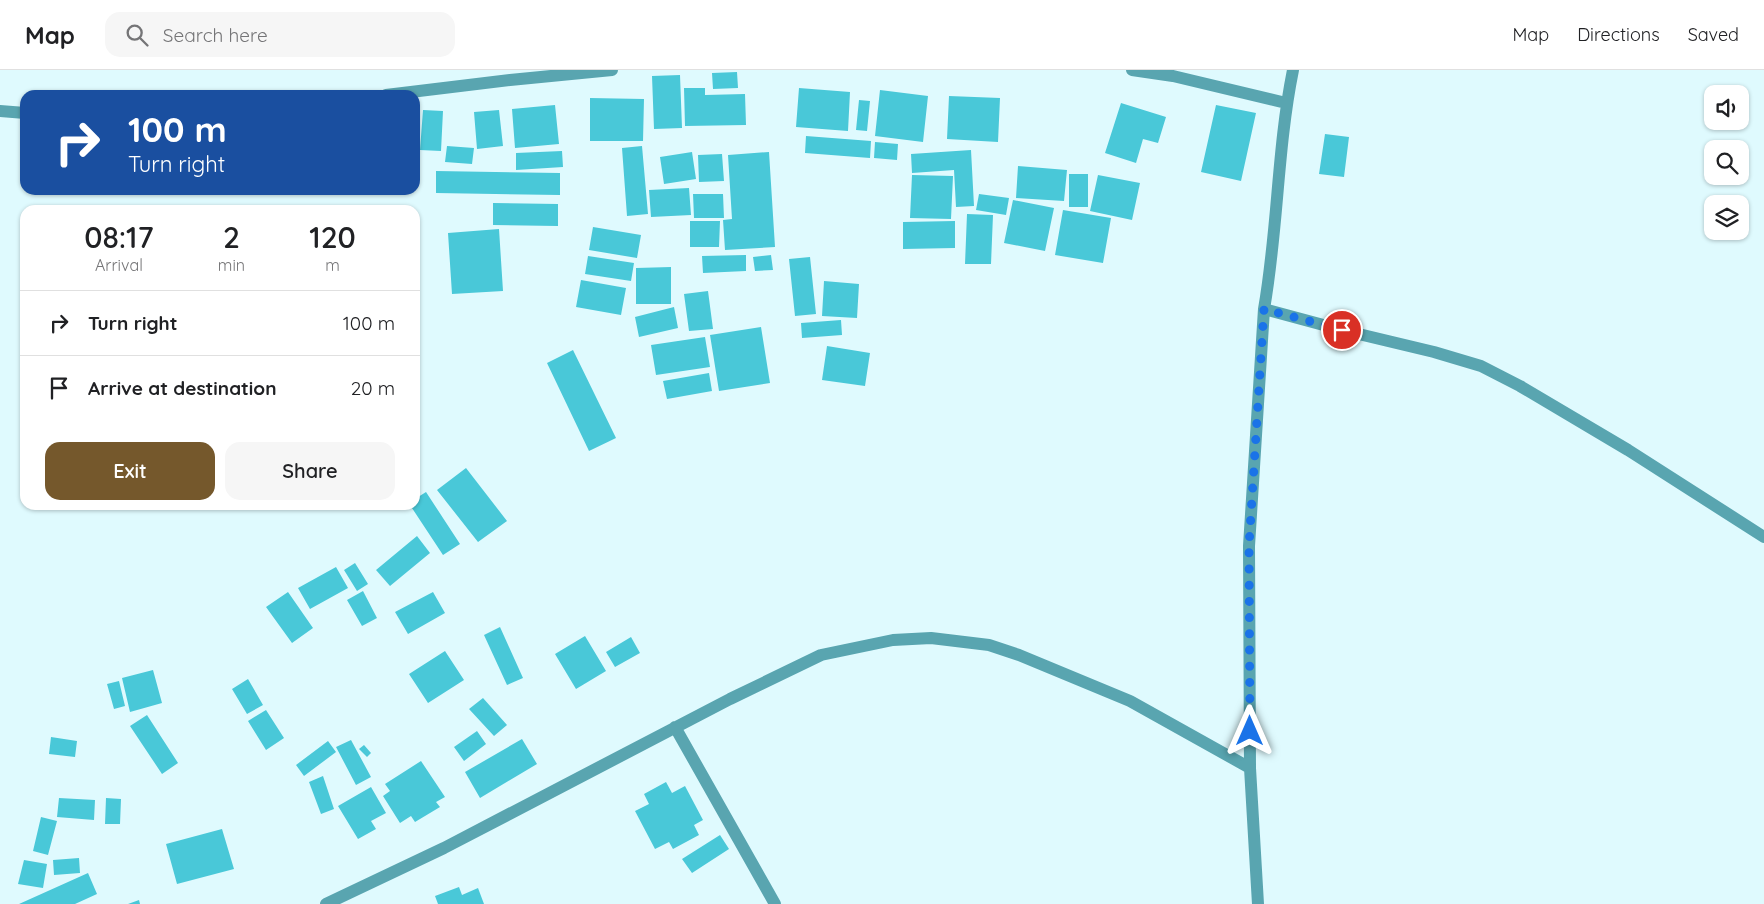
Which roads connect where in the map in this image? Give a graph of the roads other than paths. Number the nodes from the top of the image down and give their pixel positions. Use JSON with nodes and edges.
{"nodes":[{"id":1,"x":612,"y":70,"type":"edge"},
{"id":2,"x":1132,"y":70,"type":"edge"},
{"id":3,"x":1292,"y":70,"type":"edge"},
{"id":4,"x":420,"y":91,"type":"edge"},
{"id":5,"x":1286,"y":103,"type":"junction"},
{"id":6,"x":0,"y":111,"type":"edge"},
{"id":7,"x":20,"y":113,"type":"edge"},
{"id":8,"x":1264,"y":309,"type":"junction"},
{"id":9,"x":1764,"y":537,"type":"edge"},
{"id":10,"x":675,"y":727,"type":"junction"},
{"id":11,"x":1250,"y":768,"type":"junction"},
{"id":12,"x":326,"y":904,"type":"edge"},
{"id":13,"x":775,"y":904,"type":"edge"},
{"id":14,"x":1258,"y":904,"type":"edge"}],
"edges":[{"from":1,"to":4,"type":"street"},
{"from":2,"to":5,"type":"street"},
{"from":3,"to":5,"type":"street"},
{"from":5,"to":8,"type":"street"},
{"from":6,"to":7,"type":"street"},
{"from":8,"to":9,"type":"street"},
{"from":8,"to":11,"type":"street"},
{"from":10,"to":11,"type":"street"},
{"from":10,"to":12,"type":"street"},
{"from":10,"to":13,"type":"street"},
{"from":11,"to":14,"type":"street"}]}
